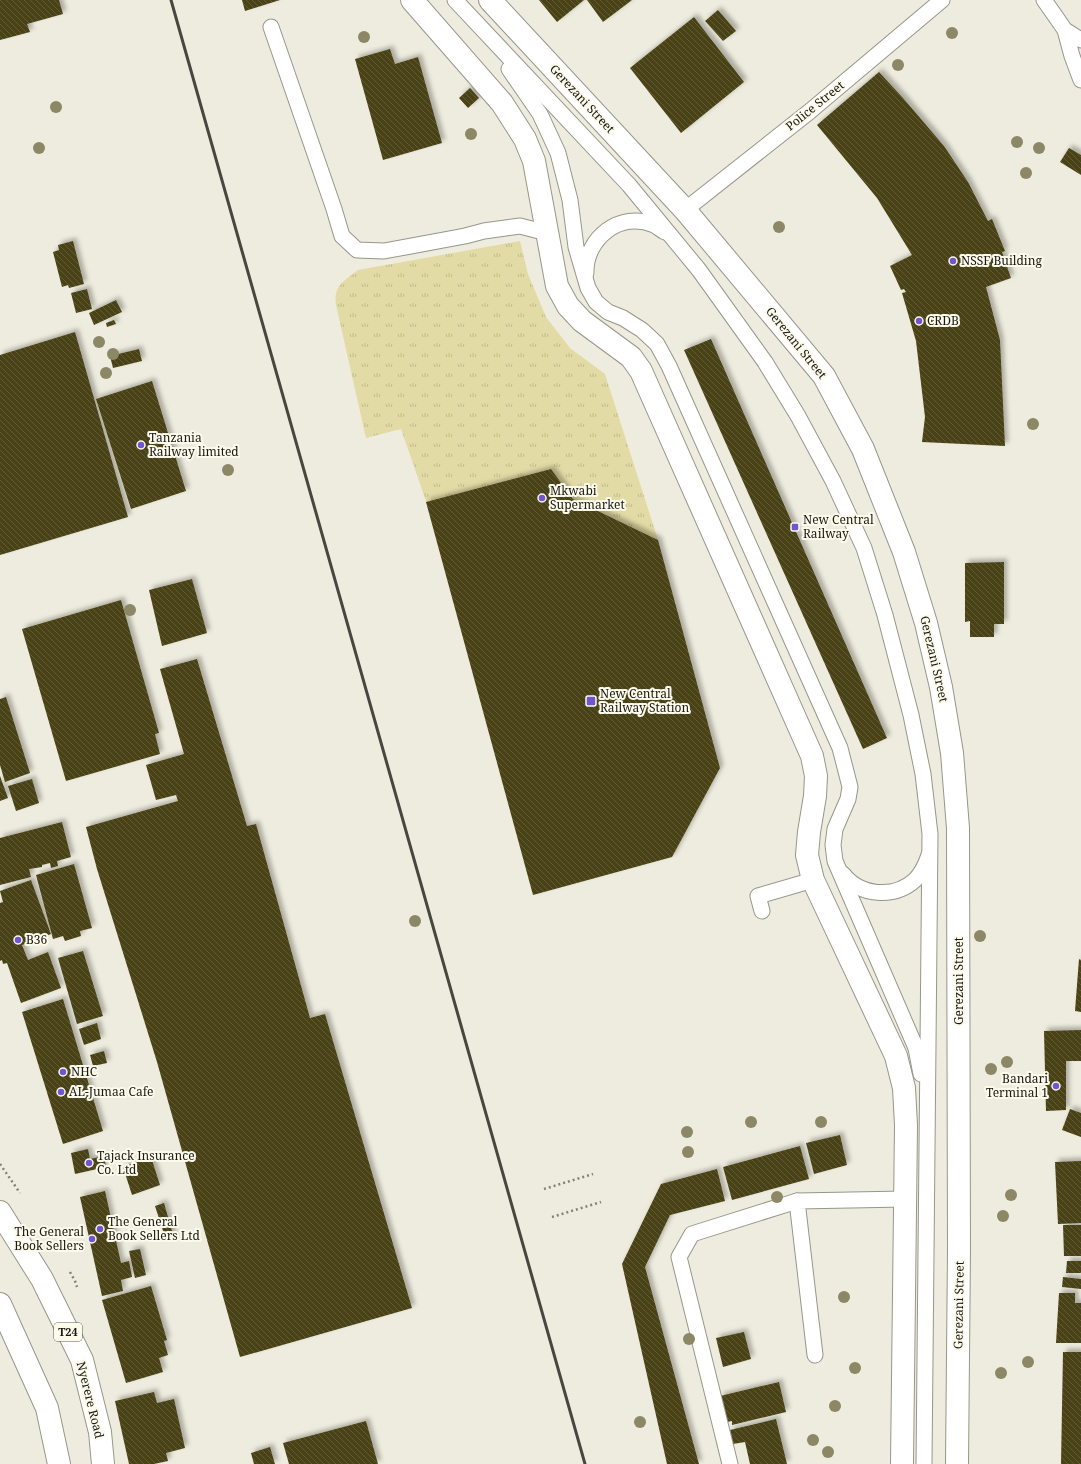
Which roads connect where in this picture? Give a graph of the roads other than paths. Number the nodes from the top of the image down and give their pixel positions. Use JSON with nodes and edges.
{"nodes":[{"id":1,"x":412,"y":0,"type":"edge"},
{"id":2,"x":455,"y":0,"type":"edge"},
{"id":3,"x":490,"y":0,"type":"edge"},
{"id":4,"x":942,"y":0,"type":"edge"},
{"id":5,"x":1044,"y":0,"type":"edge"},
{"id":6,"x":271,"y":27,"type":"dead end"},
{"id":7,"x":482,"y":29,"type":"junction"},
{"id":8,"x":1065,"y":30,"type":"junction"},
{"id":9,"x":1081,"y":40,"type":"edge"},
{"id":10,"x":1081,"y":80,"type":"edge"},
{"id":11,"x":685,"y":210,"type":"junction"},
{"id":12,"x":547,"y":233,"type":"junction"},
{"id":13,"x":678,"y":244,"type":"junction"},
{"id":14,"x":588,"y":288,"type":"junction"},
{"id":15,"x":930,"y":850,"type":"junction"},
{"id":16,"x":835,"y":861,"type":"junction"},
{"id":17,"x":813,"y":880,"type":"junction"},
{"id":18,"x":762,"y":911,"type":"dead end"},
{"id":19,"x":927,"y":1104,"type":"junction"},
{"id":20,"x":905,"y":1199,"type":"junction"},
{"id":21,"x":797,"y":1201,"type":"junction"},
{"id":22,"x":0,"y":1212,"type":"edge"},
{"id":23,"x":0,"y":1304,"type":"edge"},
{"id":24,"x":815,"y":1355,"type":"dead end"},
{"id":25,"x":59,"y":1464,"type":"edge"},
{"id":26,"x":103,"y":1464,"type":"edge"},
{"id":27,"x":730,"y":1464,"type":"edge"},
{"id":28,"x":902,"y":1464,"type":"edge"},
{"id":29,"x":924,"y":1464,"type":"edge"},
{"id":30,"x":957,"y":1464,"type":"edge"}],
"edges":[{"from":1,"to":12,"type":"main road"},
{"from":2,"to":7,"type":"lane"},
{"from":3,"to":11,"type":"main road","name":"Gerezani Street"},
{"from":4,"to":11,"type":"lane","name":"Police Street"},
{"from":5,"to":8,"type":"lane"},
{"from":6,"to":12,"type":"lane"},
{"from":7,"to":13,"type":"lane"},
{"from":7,"to":14,"type":"lane"},
{"from":8,"to":9,"type":"lane"},
{"from":8,"to":10,"type":"lane"},
{"from":11,"to":30,"type":"main road","name":"Gerezani Street"},
{"from":12,"to":17,"type":"main road"},
{"from":13,"to":14,"type":"lane"},
{"from":13,"to":15,"type":"lane"},
{"from":14,"to":16,"type":"lane"},
{"from":15,"to":16,"type":"lane"},
{"from":15,"to":19,"type":"lane"},
{"from":16,"to":19,"type":"lane"},
{"from":17,"to":18,"type":"lane"},
{"from":17,"to":20,"type":"main road"},
{"from":19,"to":29,"type":"lane"},
{"from":20,"to":21,"type":"lane"},
{"from":20,"to":28,"type":"main road"},
{"from":21,"to":24,"type":"lane"},
{"from":21,"to":27,"type":"lane"},
{"from":22,"to":26,"type":"main road","name":"Nyerere Road","number":"T24"},
{"from":23,"to":25,"type":"main road"}]}
